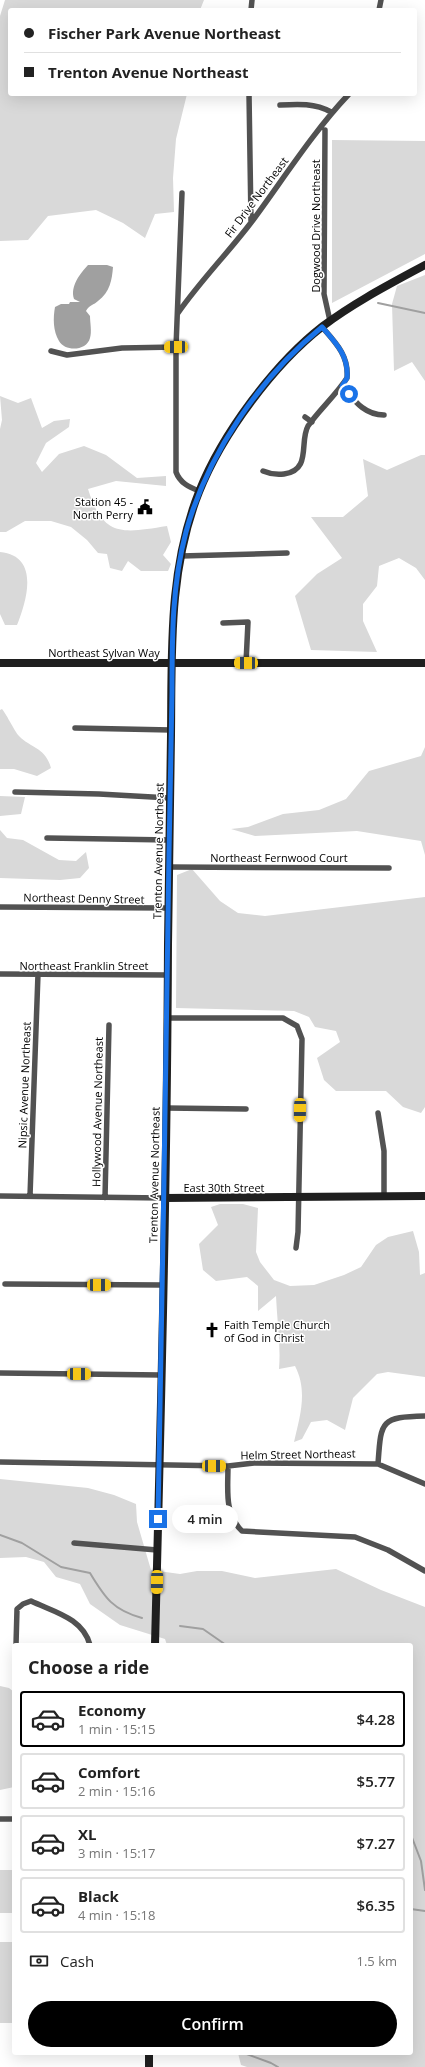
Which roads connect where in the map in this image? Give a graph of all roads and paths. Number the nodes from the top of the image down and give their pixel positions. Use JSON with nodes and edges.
{"nodes":[{"id":1,"x":249,"y":96,"type":"edge"},
{"id":2,"x":347,"y":96,"type":"edge"},
{"id":3,"x":280,"y":105,"type":"dead end"},
{"id":4,"x":331,"y":112,"type":"junction"},
{"id":5,"x":325,"y":130,"type":"dead end"},
{"id":6,"x":182,"y":193,"type":"dead end"},
{"id":7,"x":251,"y":222,"type":"junction"},
{"id":8,"x":425,"y":265,"type":"edge"},
{"id":9,"x":178,"y":313,"type":"junction"},
{"id":10,"x":330,"y":321,"type":"junction"},
{"id":11,"x":322,"y":327,"type":"junction"},
{"id":12,"x":176,"y":347,"type":"junction"},
{"id":13,"x":51,"y":351,"type":"dead end"},
{"id":14,"x":342,"y":386,"type":"junction"},
{"id":15,"x":384,"y":415,"type":"dead end"},
{"id":16,"x":305,"y":417,"type":"dead end"},
{"id":17,"x":312,"y":422,"type":"junction"},
{"id":18,"x":263,"y":471,"type":"dead end"},
{"id":19,"x":199,"y":491,"type":"junction"},
{"id":20,"x":287,"y":553,"type":"dead end"},
{"id":21,"x":180,"y":556,"type":"junction"},
{"id":22,"x":223,"y":623,"type":"dead end"},
{"id":23,"x":0,"y":663,"type":"edge"},
{"id":24,"x":172,"y":663,"type":"junction"},
{"id":25,"x":246,"y":663,"type":"junction"},
{"id":26,"x":425,"y":663,"type":"edge"},
{"id":27,"x":74,"y":728,"type":"dead end"},
{"id":28,"x":171,"y":730,"type":"junction"},
{"id":29,"x":15,"y":792,"type":"dead end"},
{"id":30,"x":170,"y":798,"type":"junction"},
{"id":31,"x":47,"y":838,"type":"dead end"},
{"id":32,"x":170,"y":840,"type":"junction"},
{"id":33,"x":169,"y":867,"type":"junction"},
{"id":34,"x":389,"y":868,"type":"dead end"},
{"id":35,"x":0,"y":907,"type":"edge"},
{"id":36,"x":168,"y":908,"type":"junction"},
{"id":37,"x":0,"y":974,"type":"edge"},
{"id":38,"x":38,"y":974,"type":"junction"},
{"id":39,"x":168,"y":975,"type":"junction"},
{"id":40,"x":168,"y":1018,"type":"junction"},
{"id":41,"x":109,"y":1025,"type":"dead end"},
{"id":42,"x":166,"y":1108,"type":"junction"},
{"id":43,"x":246,"y":1109,"type":"dead end"},
{"id":44,"x":378,"y":1114,"type":"dead end"},
{"id":45,"x":0,"y":1196,"type":"edge"},
{"id":46,"x":30,"y":1196,"type":"junction"},
{"id":47,"x":384,"y":1196,"type":"junction"},
{"id":48,"x":425,"y":1196,"type":"edge"},
{"id":49,"x":298,"y":1197,"type":"junction"},
{"id":50,"x":105,"y":1198,"type":"junction"},
{"id":51,"x":164,"y":1198,"type":"junction"},
{"id":52,"x":296,"y":1248,"type":"dead end"},
{"id":53,"x":5,"y":1284,"type":"dead end"},
{"id":54,"x":162,"y":1285,"type":"junction"},
{"id":55,"x":0,"y":1373,"type":"edge"},
{"id":56,"x":161,"y":1376,"type":"junction"},
{"id":57,"x":425,"y":1416,"type":"edge"},
{"id":58,"x":0,"y":1462,"type":"edge"},
{"id":59,"x":378,"y":1464,"type":"junction"},
{"id":60,"x":159,"y":1465,"type":"junction"},
{"id":61,"x":228,"y":1466,"type":"junction"},
{"id":62,"x":425,"y":1484,"type":"edge"},
{"id":63,"x":74,"y":1543,"type":"dead end"},
{"id":64,"x":158,"y":1550,"type":"junction"},
{"id":65,"x":425,"y":1571,"type":"edge"},
{"id":66,"x":16,"y":1643,"type":"edge"},
{"id":67,"x":90,"y":1643,"type":"edge"},
{"id":68,"x":155,"y":1643,"type":"edge"},
{"id":69,"x":0,"y":1818,"type":"edge"},
{"id":70,"x":12,"y":1819,"type":"edge"},
{"id":71,"x":150,"y":2055,"type":"edge"},
{"id":72,"x":149,"y":2067,"type":"edge"}],
"edges":[{"from":1,"to":7,"type":"street"},
{"from":2,"to":4,"type":"street","name":"Fir Drive Northeast"},
{"from":3,"to":4,"type":"street"},
{"from":4,"to":7,"type":"street","name":"Fir Drive Northeast"},
{"from":5,"to":10,"type":"street","name":"Dogwood Drive Northeast"},
{"from":6,"to":9,"type":"street"},
{"from":7,"to":9,"type":"street","name":"Fir Drive Northeast"},
{"from":8,"to":10,"type":"main road","name":"Trenton Avenue Northeast"},
{"from":9,"to":12,"type":"street"},
{"from":10,"to":11,"type":"main road","name":"Trenton Avenue Northeast"},
{"from":11,"to":14,"type":"street"},
{"from":11,"to":19,"type":"main road","name":"Trenton Avenue Northeast"},
{"from":12,"to":13,"type":"street"},
{"from":12,"to":19,"type":"street"},
{"from":14,"to":15,"type":"street"},
{"from":14,"to":17,"type":"street"},
{"from":16,"to":17,"type":"street"},
{"from":17,"to":18,"type":"street"},
{"from":19,"to":21,"type":"main road","name":"Trenton Avenue Northeast"},
{"from":20,"to":21,"type":"street"},
{"from":21,"to":24,"type":"main road","name":"Trenton Avenue Northeast"},
{"from":22,"to":25,"type":"street"},
{"from":23,"to":24,"type":"main road","name":"Northeast Sylvan Way"},
{"from":24,"to":25,"type":"main road","name":"Northeast Sylvan Way"},
{"from":24,"to":28,"type":"main road","name":"Trenton Avenue Northeast"},
{"from":25,"to":26,"type":"main road","name":"Northeast Sylvan Way"},
{"from":27,"to":28,"type":"street"},
{"from":28,"to":30,"type":"main road","name":"Trenton Avenue Northeast"},
{"from":29,"to":30,"type":"street"},
{"from":30,"to":32,"type":"main road","name":"Trenton Avenue Northeast"},
{"from":31,"to":32,"type":"street"},
{"from":32,"to":33,"type":"main road","name":"Trenton Avenue Northeast"},
{"from":33,"to":34,"type":"street","name":"Northeast Fernwood Court"},
{"from":33,"to":36,"type":"main road","name":"Trenton Avenue Northeast"},
{"from":35,"to":36,"type":"street","name":"Northeast Denny Street"},
{"from":36,"to":39,"type":"main road","name":"Trenton Avenue Northeast"},
{"from":37,"to":38,"type":"street","name":"Northeast Franklin Street"},
{"from":38,"to":39,"type":"street","name":"Northeast Franklin Street"},
{"from":38,"to":46,"type":"street","name":"Nipsic Avenue Northeast"},
{"from":39,"to":40,"type":"main road","name":"Trenton Avenue Northeast"},
{"from":40,"to":42,"type":"main road","name":"Trenton Avenue Northeast"},
{"from":40,"to":49,"type":"street"},
{"from":41,"to":50,"type":"street","name":"Hollywood Avenue Northeast"},
{"from":42,"to":43,"type":"street"},
{"from":42,"to":51,"type":"main road","name":"Trenton Avenue Northeast"},
{"from":44,"to":47,"type":"street"},
{"from":45,"to":46,"type":"street","name":"East 30th Street"},
{"from":46,"to":50,"type":"street","name":"East 30th Street"},
{"from":47,"to":48,"type":"main road","name":"East 30th Street"},
{"from":47,"to":49,"type":"main road","name":"East 30th Street"},
{"from":49,"to":51,"type":"main road","name":"East 30th Street"},
{"from":49,"to":52,"type":"street"},
{"from":50,"to":51,"type":"street","name":"East 30th Street"},
{"from":51,"to":54,"type":"main road","name":"Trenton Avenue Northeast"},
{"from":53,"to":54,"type":"street"},
{"from":54,"to":56,"type":"main road","name":"Trenton Avenue Northeast"},
{"from":55,"to":56,"type":"street"},
{"from":56,"to":60,"type":"main road","name":"Trenton Avenue Northeast"},
{"from":57,"to":59,"type":"street"},
{"from":58,"to":60,"type":"street","name":"Helm Street Northeast"},
{"from":59,"to":61,"type":"street","name":"Helm Street Northeast"},
{"from":59,"to":62,"type":"street","name":"Helm Street Northeast"},
{"from":60,"to":61,"type":"street","name":"Helm Street Northeast"},
{"from":60,"to":64,"type":"main road","name":"Trenton Avenue Northeast"},
{"from":61,"to":65,"type":"street"},
{"from":63,"to":64,"type":"street"},
{"from":64,"to":68,"type":"main road","name":"Trenton Avenue Northeast"},
{"from":66,"to":67,"type":"street"},
{"from":69,"to":70,"type":"street"},
{"from":71,"to":72,"type":"main road"}]}
